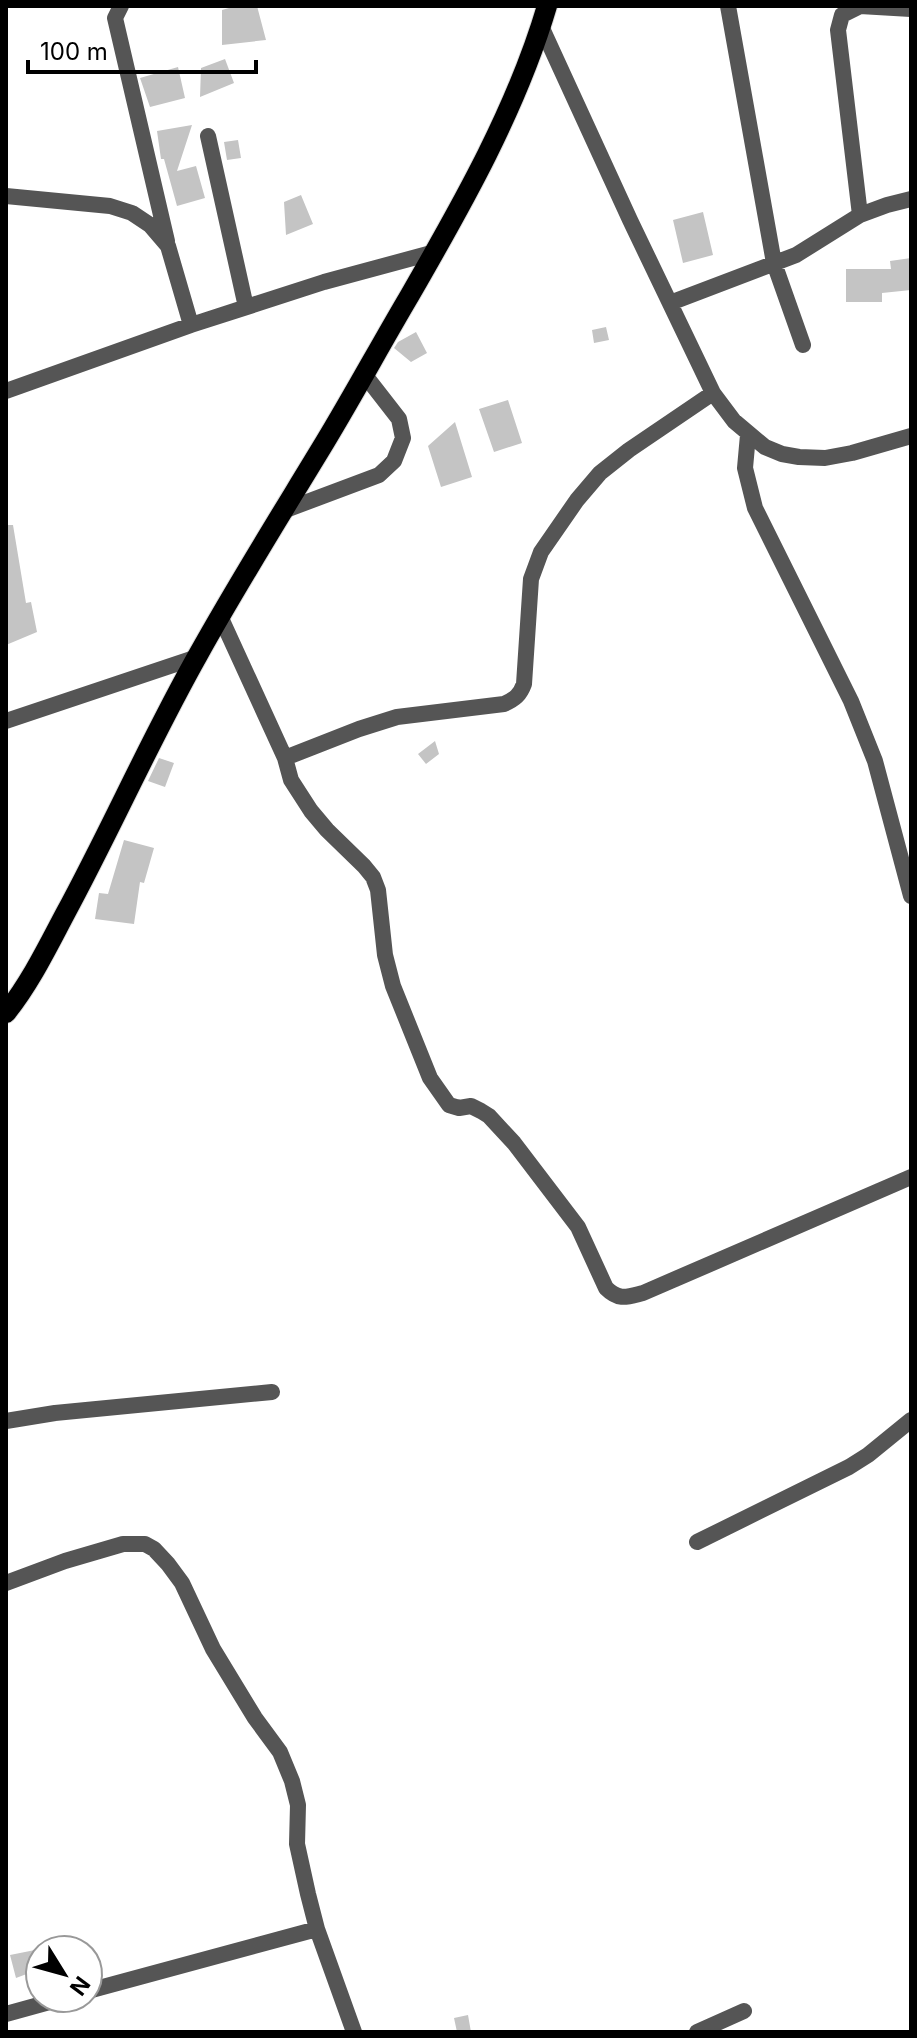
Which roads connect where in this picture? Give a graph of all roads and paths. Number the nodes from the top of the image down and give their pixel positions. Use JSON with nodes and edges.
{"nodes":[{"id":1,"x":728,"y":6,"type":"edge"},
{"id":2,"x":119,"y":7,"type":"edge"},
{"id":3,"x":911,"y":9,"type":"edge"},
{"id":4,"x":544,"y":16,"type":"edge"},
{"id":5,"x":208,"y":136,"type":"dead end"},
{"id":6,"x":6,"y":196,"type":"edge"},
{"id":7,"x":911,"y":199,"type":"edge"},
{"id":8,"x":860,"y":215,"type":"junction"},
{"id":9,"x":168,"y":246,"type":"junction"},
{"id":10,"x":435,"y":252,"type":"junction"},
{"id":11,"x":774,"y":263,"type":"junction"},
{"id":12,"x":670,"y":303,"type":"junction"},
{"id":13,"x":246,"y":307,"type":"junction"},
{"id":14,"x":191,"y":325,"type":"junction"},
{"id":15,"x":803,"y":345,"type":"dead end"},
{"id":16,"x":364,"y":374,"type":"junction"},
{"id":17,"x":6,"y":391,"type":"edge"},
{"id":18,"x":713,"y":393,"type":"junction"},
{"id":19,"x":748,"y":435,"type":"junction"},
{"id":20,"x":911,"y":436,"type":"edge"},
{"id":21,"x":283,"y":511,"type":"junction"},
{"id":22,"x":220,"y":616,"type":"junction"},
{"id":23,"x":197,"y":657,"type":"junction"},
{"id":24,"x":6,"y":721,"type":"edge"},
{"id":25,"x":285,"y":758,"type":"junction"},
{"id":26,"x":911,"y":896,"type":"edge"},
{"id":27,"x":6,"y":1013,"type":"edge"},
{"id":28,"x":911,"y":1177,"type":"edge"},
{"id":29,"x":272,"y":1392,"type":"dead end"},
{"id":30,"x":911,"y":1420,"type":"edge"},
{"id":31,"x":6,"y":1421,"type":"edge"},
{"id":32,"x":697,"y":1542,"type":"dead end"},
{"id":33,"x":6,"y":1583,"type":"edge"},
{"id":34,"x":317,"y":1929,"type":"junction"},
{"id":35,"x":104,"y":1987,"type":"edge"},
{"id":36,"x":744,"y":2011,"type":"dead end"},
{"id":37,"x":354,"y":2032,"type":"edge"},
{"id":38,"x":697,"y":2032,"type":"edge"}],
"edges":[{"from":1,"to":11,"type":"street"},
{"from":2,"to":9,"type":"street"},
{"from":3,"to":8,"type":"street"},
{"from":4,"to":10,"type":"main road"},
{"from":4,"to":12,"type":"street"},
{"from":5,"to":13,"type":"street"},
{"from":6,"to":9,"type":"street"},
{"from":7,"to":8,"type":"street"},
{"from":8,"to":11,"type":"street"},
{"from":9,"to":14,"type":"street"},
{"from":10,"to":13,"type":"street"},
{"from":10,"to":16,"type":"main road"},
{"from":11,"to":12,"type":"street"},
{"from":11,"to":15,"type":"street"},
{"from":12,"to":18,"type":"street"},
{"from":13,"to":14,"type":"street"},
{"from":14,"to":17,"type":"street"},
{"from":16,"to":21,"type":"main road"},
{"from":16,"to":21,"type":"street"},
{"from":18,"to":19,"type":"street"},
{"from":18,"to":25,"type":"street"},
{"from":19,"to":20,"type":"street"},
{"from":19,"to":26,"type":"street"},
{"from":21,"to":22,"type":"main road"},
{"from":22,"to":23,"type":"main road"},
{"from":22,"to":25,"type":"street"},
{"from":23,"to":24,"type":"street"},
{"from":23,"to":27,"type":"main road"},
{"from":25,"to":28,"type":"street"},
{"from":29,"to":31,"type":"street"},
{"from":30,"to":32,"type":"street"},
{"from":33,"to":34,"type":"street"},
{"from":34,"to":35,"type":"street"},
{"from":34,"to":37,"type":"street"},
{"from":36,"to":38,"type":"street"}]}
